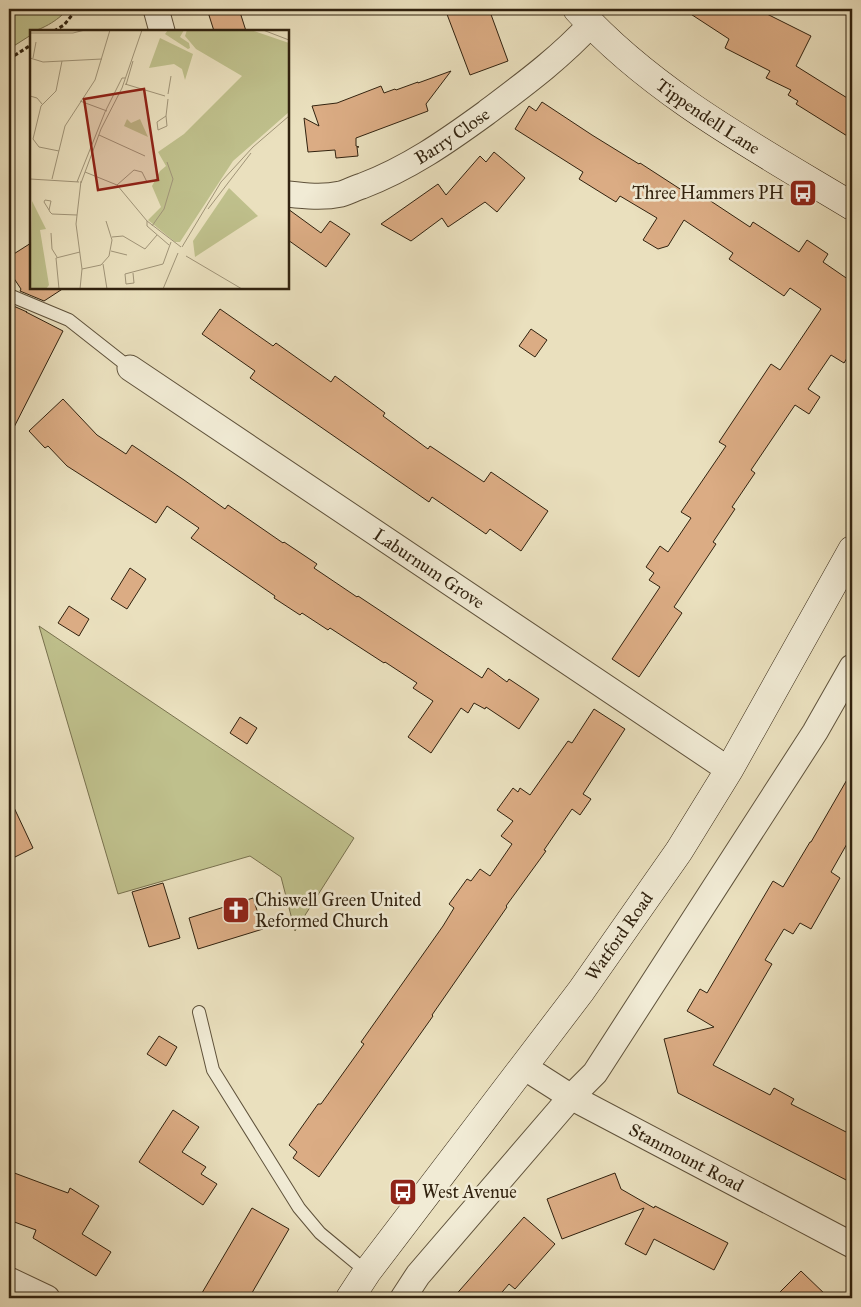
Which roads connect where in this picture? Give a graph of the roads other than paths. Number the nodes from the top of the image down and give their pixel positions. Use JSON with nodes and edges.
{"nodes":[{"id":1,"x":156,"y":9,"type":"edge"},
{"id":2,"x":584,"y":16,"type":"edge"},
{"id":3,"x":162,"y":30,"type":"edge"},
{"id":4,"x":289,"y":194,"type":"edge"},
{"id":5,"x":848,"y":201,"type":"edge"},
{"id":6,"x":9,"y":294,"type":"edge"},
{"id":7,"x":130,"y":368,"type":"joint"},
{"id":8,"x":852,"y":550,"type":"edge"},
{"id":9,"x":852,"y":666,"type":"edge"},
{"id":10,"x":729,"y":770,"type":"junction"},
{"id":11,"x":199,"y":1012,"type":"dead end"},
{"id":12,"x":524,"y":1067,"type":"junction"},
{"id":13,"x":571,"y":1097,"type":"junction"},
{"id":14,"x":852,"y":1245,"type":"edge"},
{"id":15,"x":367,"y":1272,"type":"junction"},
{"id":16,"x":9,"y":1280,"type":"edge"},
{"id":17,"x":47,"y":1298,"type":"edge"},
{"id":18,"x":350,"y":1298,"type":"edge"},
{"id":19,"x":403,"y":1298,"type":"edge"}],
"edges":[{"from":1,"to":3,"type":"street"},
{"from":2,"to":4,"type":"street","name":"Barry Close"},
{"from":2,"to":5,"type":"main road","name":"Tippendell Lane"},
{"from":6,"to":7,"type":"lane"},
{"from":7,"to":10,"type":"street","name":"Laburnum Grove"},
{"from":8,"to":10,"type":"main road","name":"Watford Road"},
{"from":9,"to":13,"type":"street"},
{"from":10,"to":12,"type":"main road","name":"Watford Road"},
{"from":11,"to":15,"type":"lane"},
{"from":12,"to":13,"type":"street","name":"Stanmount Road"},
{"from":12,"to":15,"type":"main road","name":"Watford Road"},
{"from":13,"to":14,"type":"street","name":"Stanmount Road"},
{"from":13,"to":19,"type":"street"},
{"from":15,"to":18,"type":"main road","name":"Watford Road"},
{"from":16,"to":17,"type":"street"}]}
